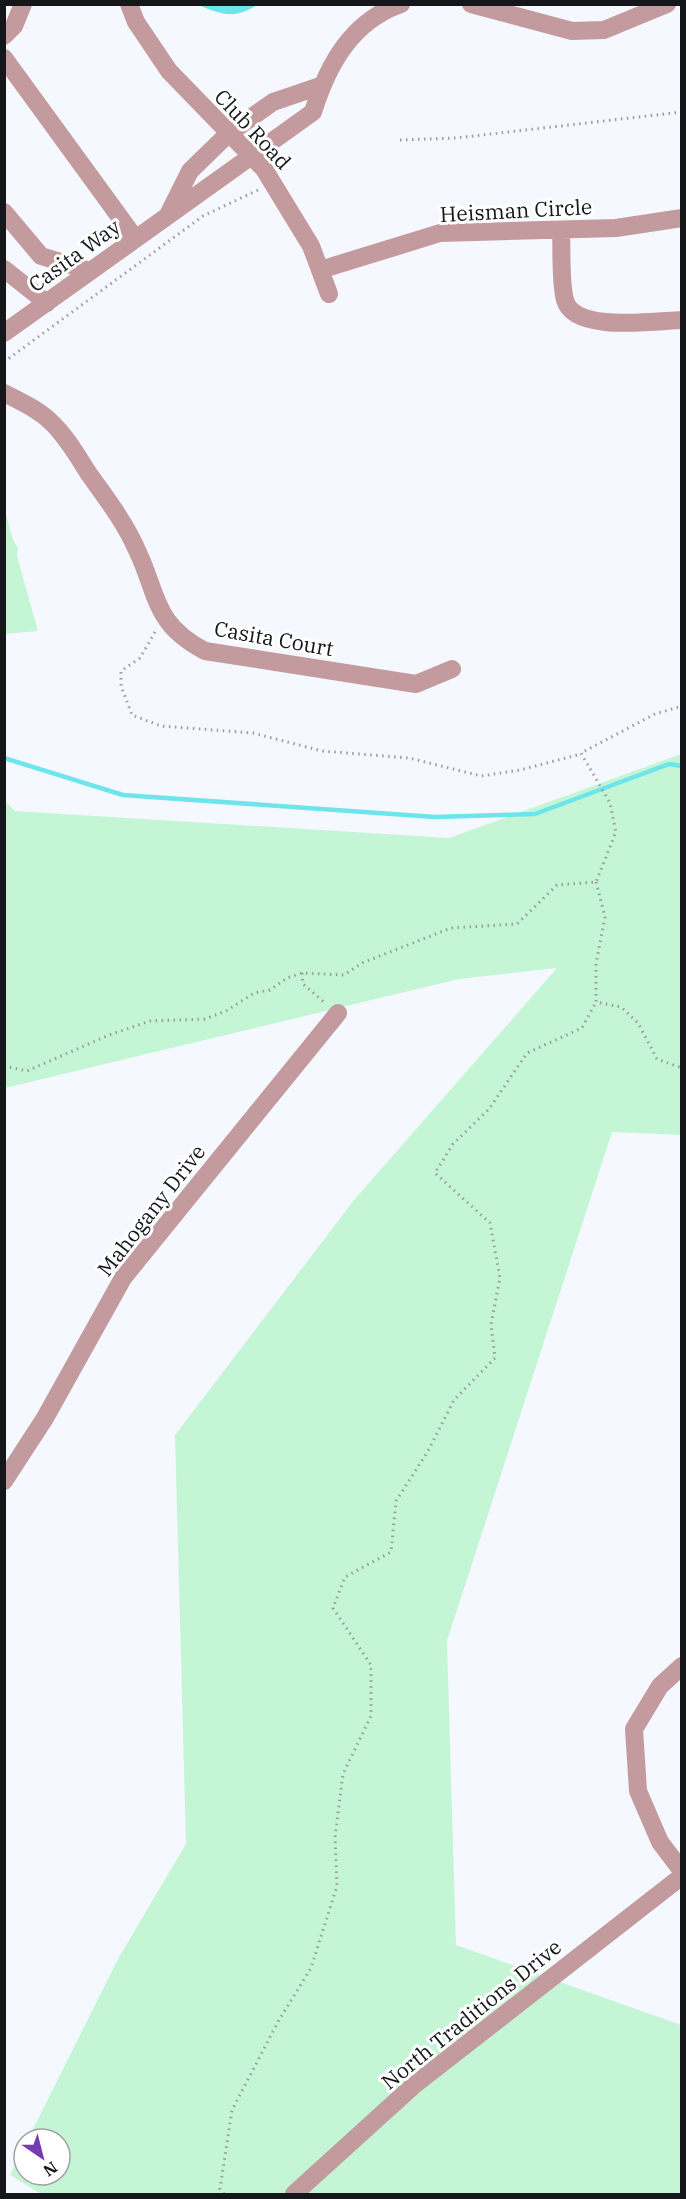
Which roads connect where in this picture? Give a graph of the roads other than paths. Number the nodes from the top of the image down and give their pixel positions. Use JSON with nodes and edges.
{"nodes":[{"id":1,"x":23,"y":4,"type":"edge"},
{"id":2,"x":129,"y":4,"type":"edge"},
{"id":3,"x":401,"y":4,"type":"edge"},
{"id":4,"x":471,"y":4,"type":"edge"},
{"id":5,"x":667,"y":4,"type":"edge"},
{"id":6,"x":4,"y":36,"type":"edge"},
{"id":7,"x":4,"y":58,"type":"edge"},
{"id":8,"x":323,"y":85,"type":"junction"},
{"id":9,"x":228,"y":134,"type":"junction"},
{"id":10,"x":257,"y":162,"type":"junction"},
{"id":11,"x":4,"y":212,"type":"edge"},
{"id":12,"x":169,"y":213,"type":"junction"},
{"id":13,"x":681,"y":218,"type":"edge"},
{"id":14,"x":561,"y":230,"type":"junction"},
{"id":15,"x":135,"y":238,"type":"junction"},
{"id":16,"x":4,"y":269,"type":"edge"},
{"id":17,"x":320,"y":270,"type":"junction"},
{"id":18,"x":90,"y":271,"type":"junction"},
{"id":19,"x":328,"y":294,"type":"dead end"},
{"id":20,"x":47,"y":303,"type":"junction"},
{"id":21,"x":681,"y":320,"type":"edge"},
{"id":22,"x":4,"y":333,"type":"edge"},
{"id":23,"x":4,"y":393,"type":"edge"},
{"id":24,"x":452,"y":669,"type":"dead end"},
{"id":25,"x":338,"y":1013,"type":"road end"},
{"id":26,"x":4,"y":1481,"type":"edge"},
{"id":27,"x":681,"y":1666,"type":"edge"},
{"id":28,"x":681,"y":1871,"type":"edge"},
{"id":29,"x":681,"y":1876,"type":"edge"},
{"id":30,"x":294,"y":2194,"type":"edge"}],
"edges":[{"from":1,"to":6,"type":"street"},
{"from":2,"to":9,"type":"street","name":"Club Road"},
{"from":3,"to":8,"type":"street","name":"Casita Way"},
{"from":4,"to":5,"type":"street"},
{"from":7,"to":15,"type":"street"},
{"from":8,"to":9,"type":"street","name":"Casita Way"},
{"from":8,"to":10,"type":"street","name":"Casita Way"},
{"from":9,"to":10,"type":"street","name":"Club Road"},
{"from":9,"to":12,"type":"street","name":"Casita Way"},
{"from":10,"to":12,"type":"street","name":"Casita Way"},
{"from":10,"to":17,"type":"street","name":"Club Road"},
{"from":11,"to":18,"type":"street"},
{"from":12,"to":15,"type":"street","name":"Casita Way"},
{"from":13,"to":14,"type":"street","name":"Heisman Circle"},
{"from":14,"to":17,"type":"street","name":"Heisman Circle"},
{"from":14,"to":21,"type":"street"},
{"from":15,"to":18,"type":"street","name":"Casita Way"},
{"from":16,"to":20,"type":"street"},
{"from":17,"to":19,"type":"street","name":"Club Road"},
{"from":18,"to":20,"type":"street","name":"Casita Way"},
{"from":20,"to":22,"type":"street","name":"Casita Way"},
{"from":23,"to":24,"type":"street","name":"Casita Court"},
{"from":25,"to":26,"type":"street","name":"Mahogany Drive"},
{"from":27,"to":28,"type":"street"},
{"from":29,"to":30,"type":"street","name":"North Traditions Drive"}]}
